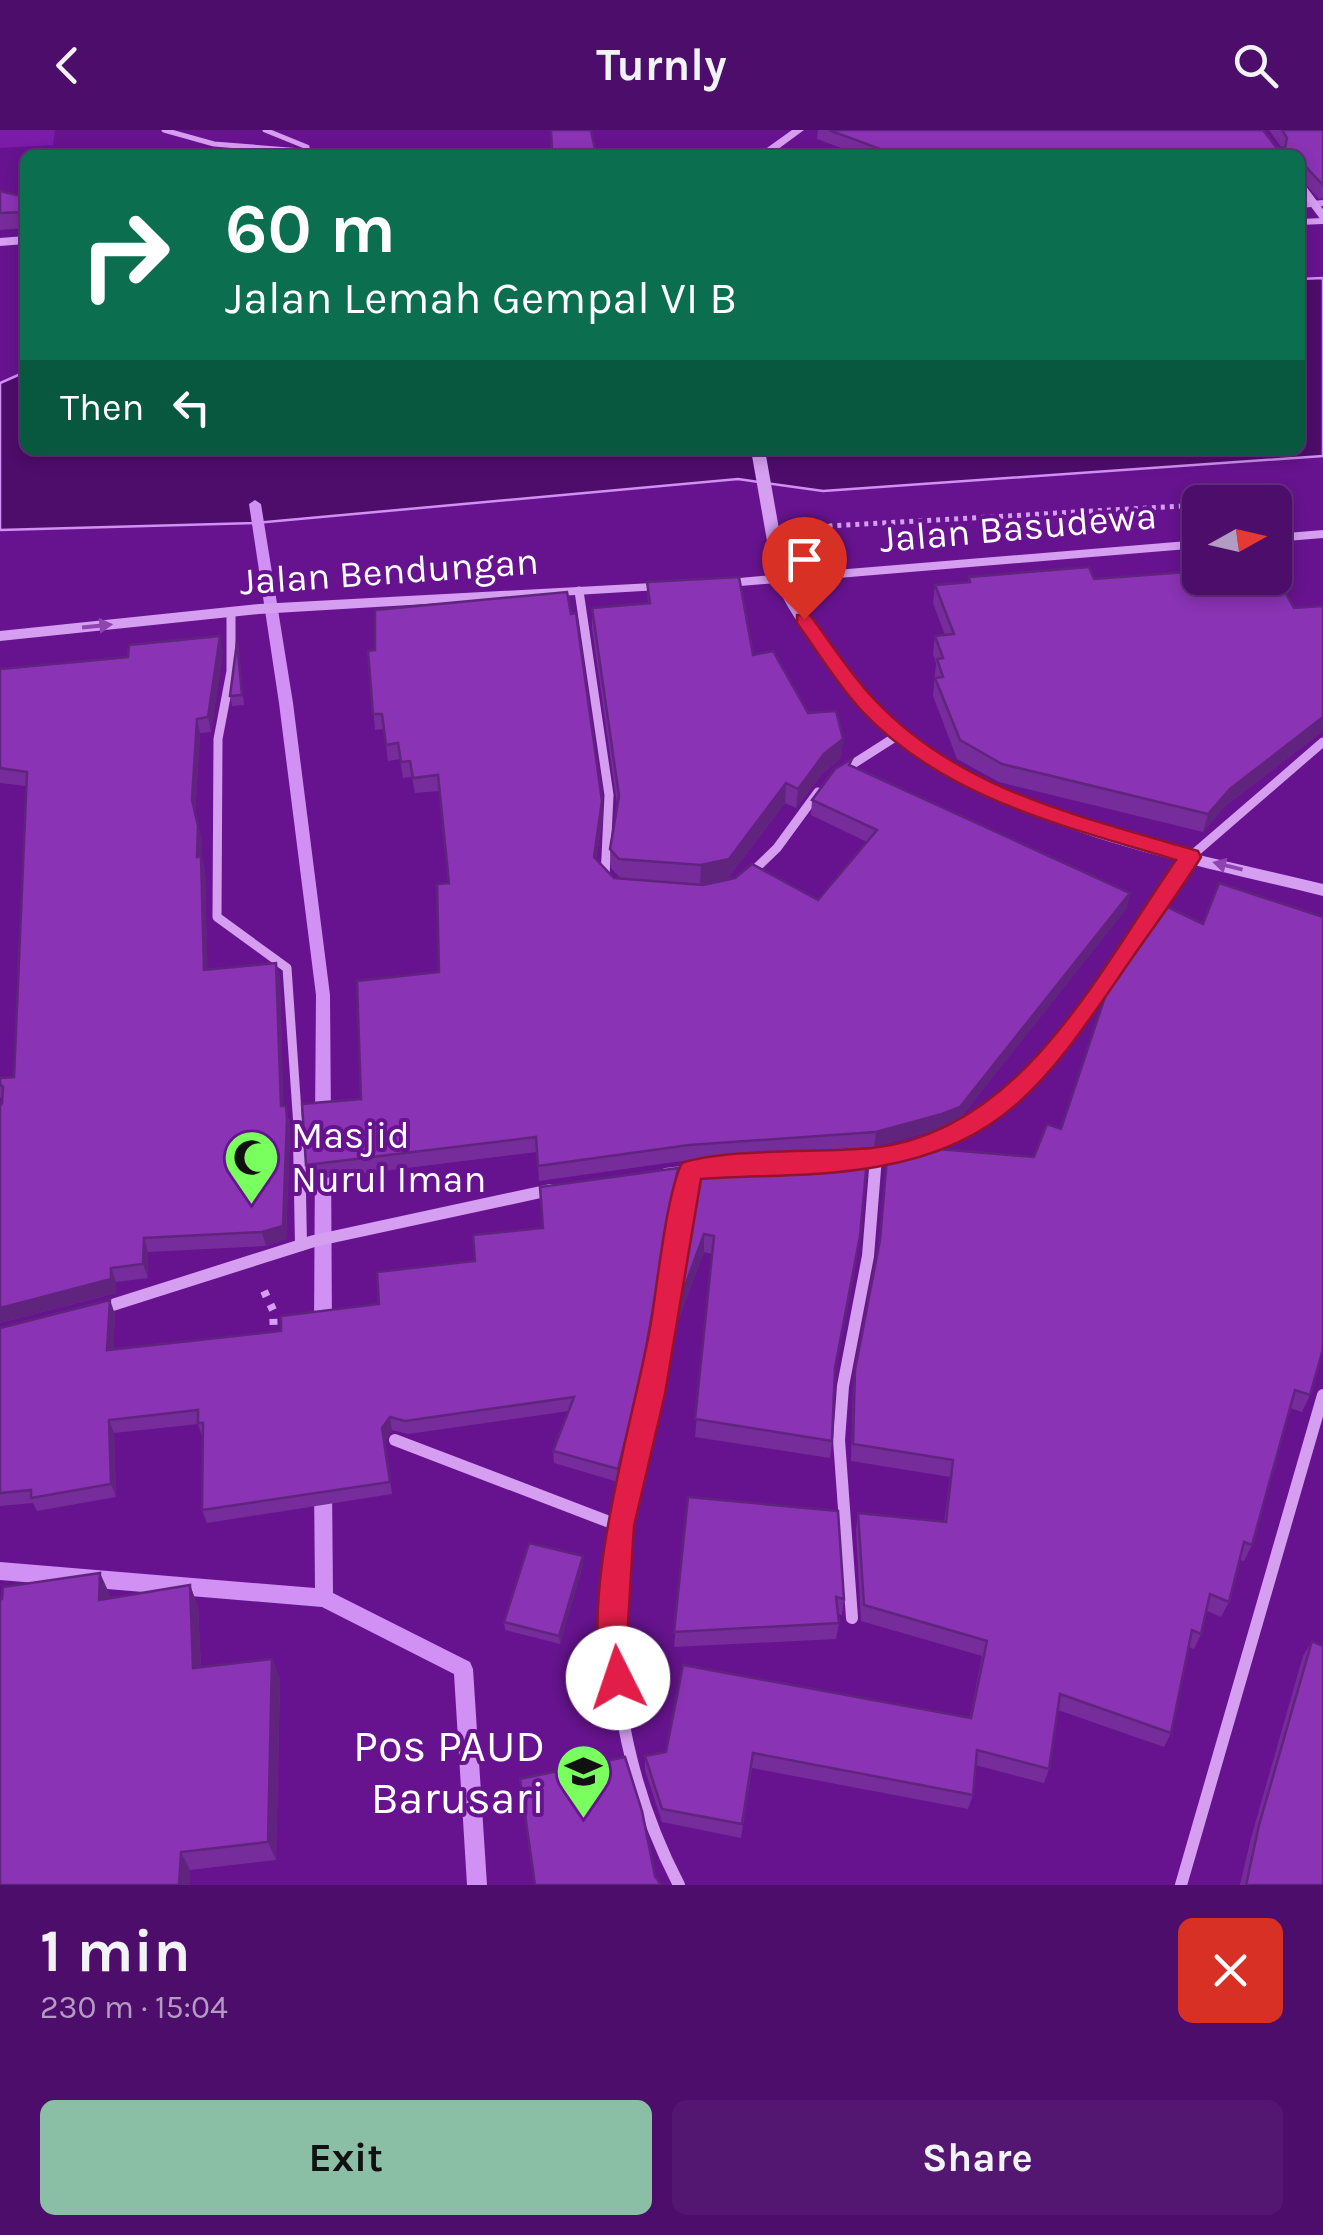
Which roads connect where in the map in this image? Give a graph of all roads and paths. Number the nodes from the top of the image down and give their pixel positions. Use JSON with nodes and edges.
{"nodes":[{"id":1,"x":164,"y":130,"type":"edge"},
{"id":2,"x":265,"y":130,"type":"edge"},
{"id":3,"x":799,"y":130,"type":"edge"},
{"id":4,"x":298,"y":150,"type":"edge"},
{"id":5,"x":320,"y":150,"type":"edge"},
{"id":6,"x":771,"y":150,"type":"edge"},
{"id":7,"x":759,"y":455,"type":"edge"},
{"id":8,"x":1182,"y":507,"type":"edge"},
{"id":9,"x":1323,"y":534,"type":"edge"},
{"id":10,"x":1292,"y":537,"type":"edge"},
{"id":11,"x":1182,"y":546,"type":"edge"},
{"id":12,"x":842,"y":575,"type":"junction"},
{"id":13,"x":782,"y":580,"type":"junction"},
{"id":14,"x":708,"y":584,"type":"edge"},
{"id":15,"x":690,"y":585,"type":"edge"},
{"id":16,"x":579,"y":592,"type":"junction"},
{"id":17,"x":232,"y":613,"type":"junction"},
{"id":18,"x":0,"y":636,"type":"edge"},
{"id":19,"x":900,"y":734,"type":"junction"},
{"id":20,"x":1323,"y":742,"type":"edge"},
{"id":21,"x":1190,"y":857,"type":"junction"},
{"id":22,"x":616,"y":886,"type":"edge"},
{"id":23,"x":732,"y":886,"type":"edge"},
{"id":24,"x":1323,"y":890,"type":"edge"},
{"id":25,"x":876,"y":1157,"type":"junction"},
{"id":26,"x":842,"y":1160,"type":"edge"},
{"id":27,"x":729,"y":1168,"type":"edge"},
{"id":28,"x":690,"y":1170,"type":"junction"},
{"id":29,"x":654,"y":1175,"type":"edge"},
{"id":30,"x":563,"y":1188,"type":"edge"},
{"id":31,"x":307,"y":1243,"type":"junction"},
{"id":32,"x":263,"y":1254,"type":"junction"},
{"id":33,"x":86,"y":1312,"type":"edge"},
{"id":34,"x":274,"y":1340,"type":"edge"},
{"id":35,"x":1323,"y":1395,"type":"edge"},
{"id":36,"x":396,"y":1440,"type":"edge"},
{"id":37,"x":620,"y":1526,"type":"junction"},
{"id":38,"x":852,"y":1618,"type":"dead end"},
{"id":39,"x":678,"y":1885,"type":"edge"},
{"id":40,"x":1181,"y":1885,"type":"edge"}],
"edges":[{"from":1,"to":4,"type":"lane"},
{"from":2,"to":5,"type":"lane"},
{"from":3,"to":6,"type":"street"},
{"from":7,"to":13,"type":"street"},
{"from":8,"to":12,"type":"path"},
{"from":9,"to":10,"type":"street"},
{"from":11,"to":12,"type":"street","name":"Jalan Basudewa"},
{"from":12,"to":13,"type":"street","name":"Jalan Basudewa"},
{"from":13,"to":14,"type":"street"},
{"from":13,"to":19,"type":"street"},
{"from":15,"to":16,"type":"street","name":"Jalan Bendungan"},
{"from":16,"to":17,"type":"street","name":"Jalan Bendungan"},
{"from":16,"to":22,"type":"street"},
{"from":18,"to":17,"type":"street","name":"Jalan Bendungan","one_way":true},
{"from":17,"to":31,"type":"street"},
{"from":19,"to":21,"type":"street"},
{"from":19,"to":23,"type":"street"},
{"from":20,"to":21,"type":"street"},
{"from":24,"to":21,"type":"street","one_way":true},
{"from":21,"to":25,"type":"street"},
{"from":25,"to":26,"type":"street"},
{"from":25,"to":38,"type":"street"},
{"from":27,"to":28,"type":"street"},
{"from":28,"to":29,"type":"street"},
{"from":28,"to":37,"type":"street"},
{"from":30,"to":31,"type":"street"},
{"from":31,"to":32,"type":"street"},
{"from":32,"to":33,"type":"street"},
{"from":32,"to":34,"type":"path"},
{"from":35,"to":40,"type":"street"},
{"from":36,"to":37,"type":"street"},
{"from":37,"to":39,"type":"street"}]}
